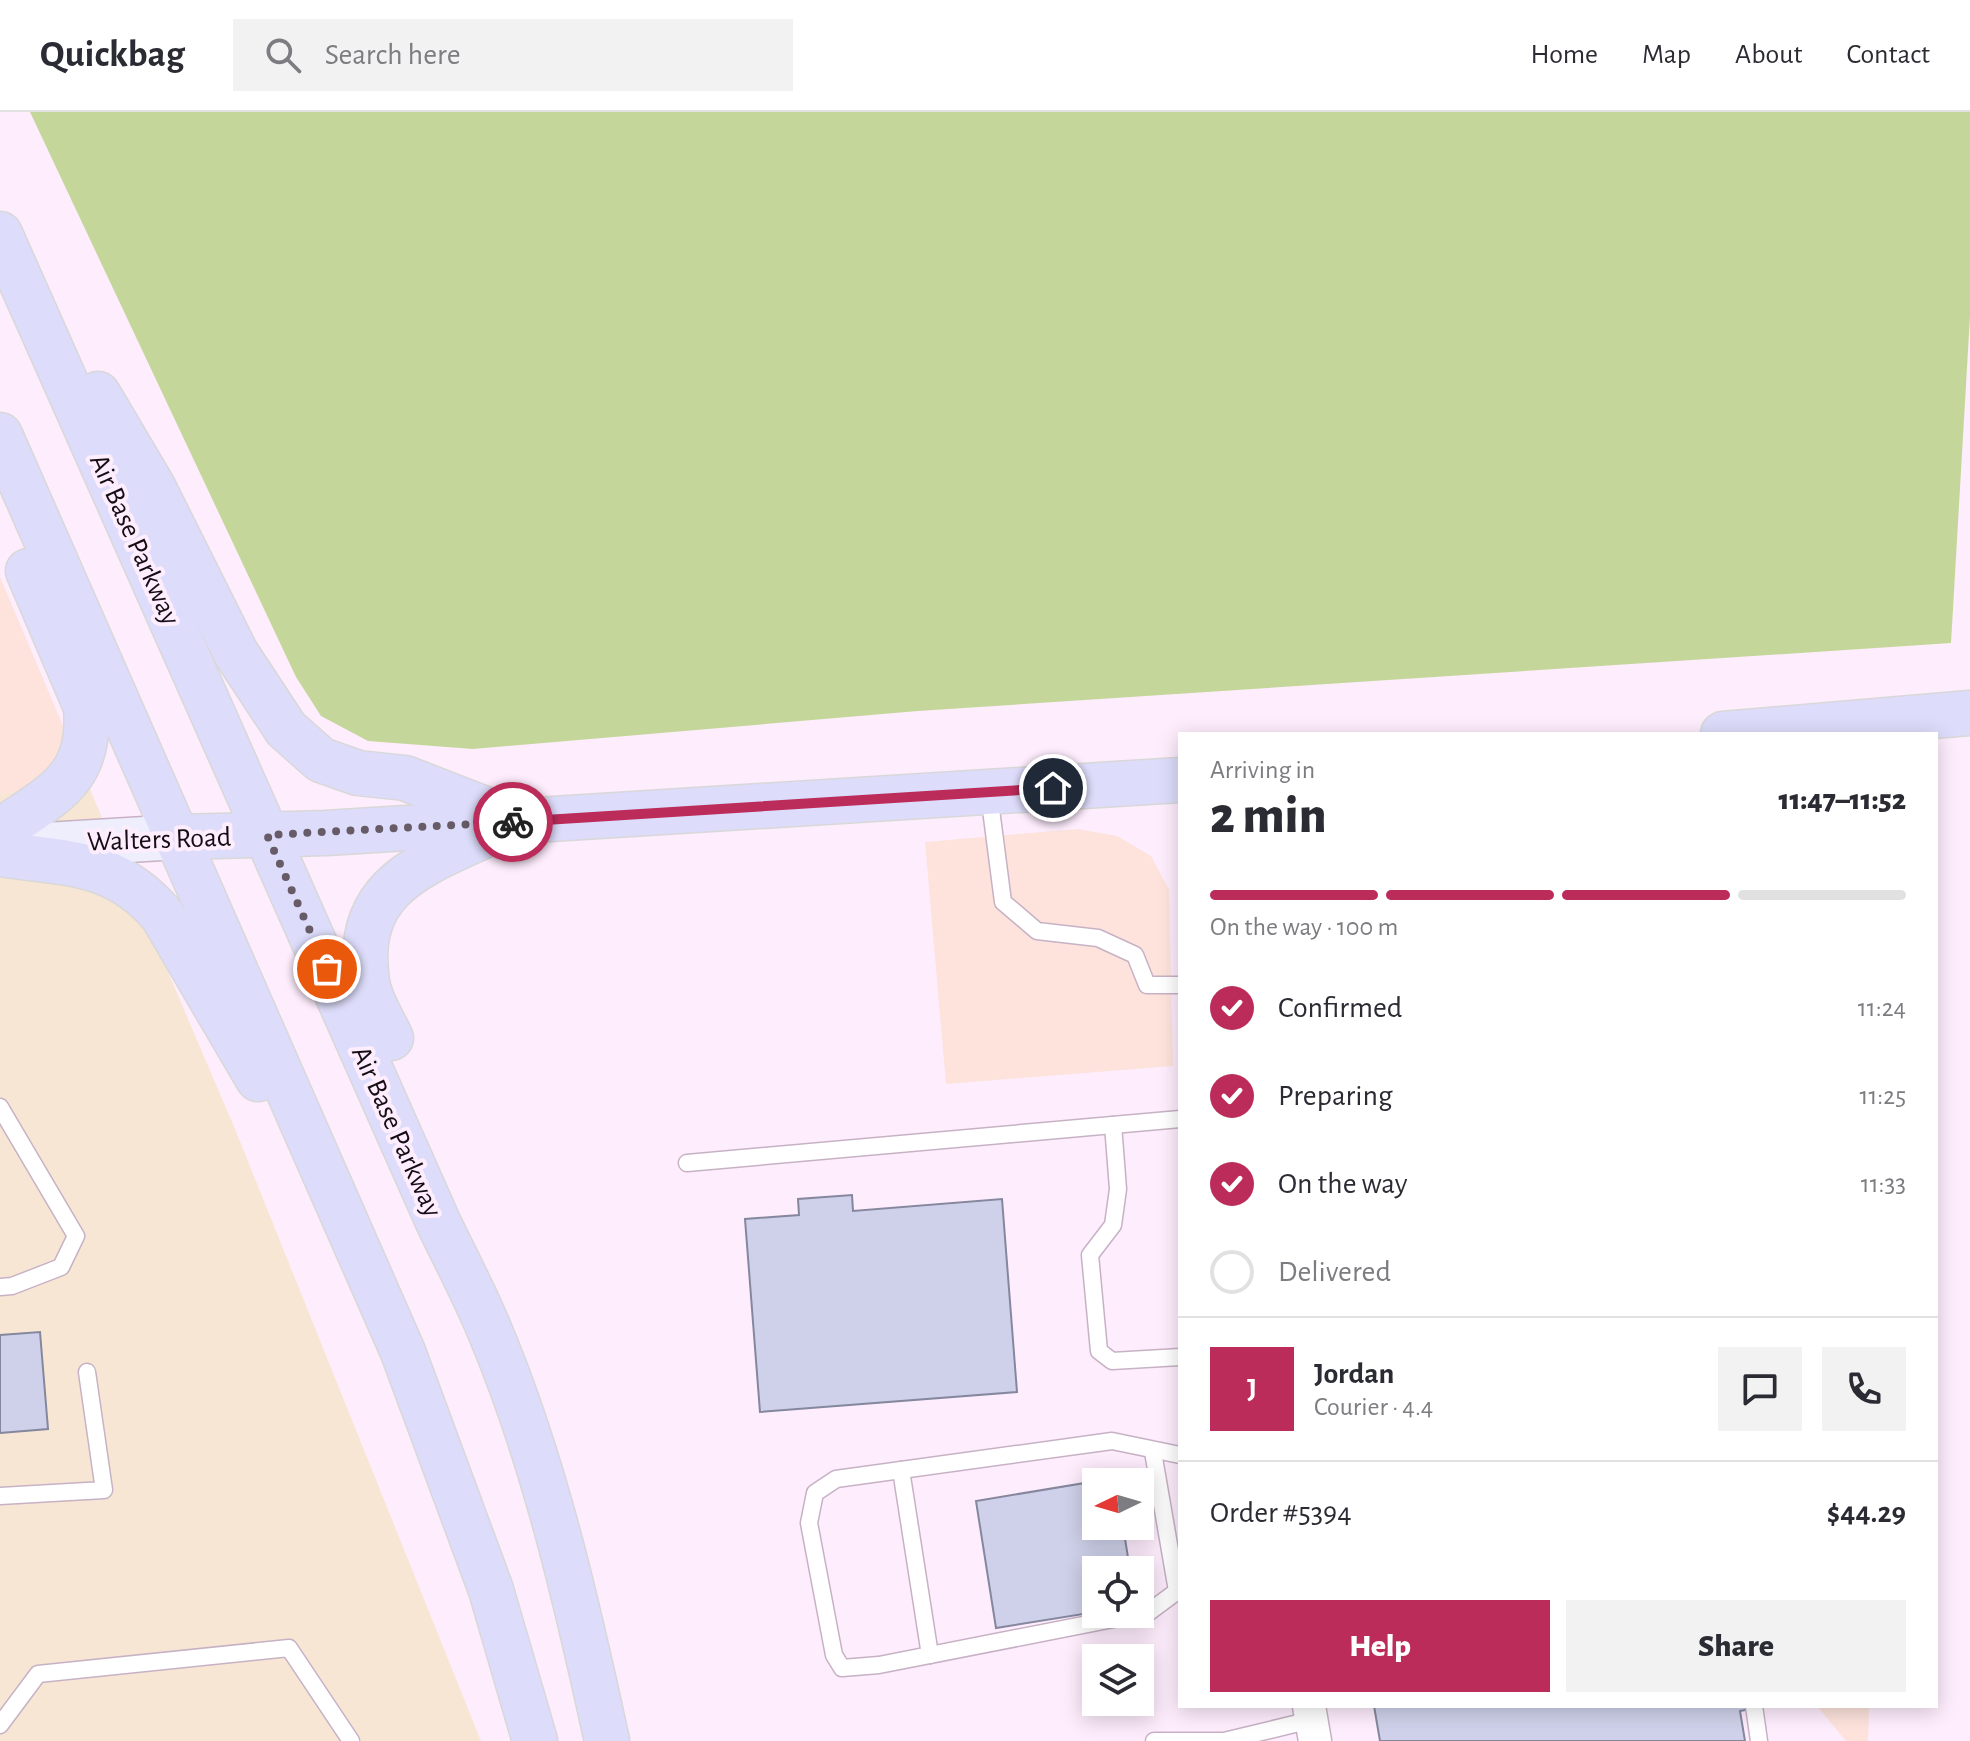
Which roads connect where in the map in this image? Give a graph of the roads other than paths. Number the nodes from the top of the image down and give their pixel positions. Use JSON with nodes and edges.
{"nodes":[{"id":1,"x":0,"y":227,"type":"edge"},
{"id":2,"x":0,"y":234,"type":"edge"},
{"id":3,"x":0,"y":435,"type":"edge"},
{"id":4,"x":0,"y":506,"type":"edge"},
{"id":5,"x":1970,"y":713,"type":"edge"},
{"id":6,"x":1747,"y":732,"type":"edge"},
{"id":7,"x":1178,"y":780,"type":"edge"},
{"id":8,"x":989,"y":792,"type":"junction"},
{"id":9,"x":517,"y":822,"type":"junction"},
{"id":10,"x":0,"y":831,"type":"edge"},
{"id":11,"x":267,"y":835,"type":"junction"},
{"id":12,"x":178,"y":837,"type":"junction"},
{"id":13,"x":0,"y":848,"type":"edge"},
{"id":14,"x":0,"y":854,"type":"edge"},
{"id":15,"x":1178,"y":985,"type":"edge"},
{"id":16,"x":0,"y":1107,"type":"edge"},
{"id":17,"x":1178,"y":1119,"type":"edge"},
{"id":18,"x":1113,"y":1125,"type":"junction"},
{"id":19,"x":687,"y":1163,"type":"dead end"},
{"id":20,"x":323,"y":1164,"type":"junction"},
{"id":21,"x":0,"y":1287,"type":"edge"},
{"id":22,"x":489,"y":1330,"type":"junction"},
{"id":23,"x":1178,"y":1357,"type":"edge"},
{"id":24,"x":87,"y":1372,"type":"dead end"},
{"id":25,"x":1153,"y":1452,"type":"junction"},
{"id":26,"x":1178,"y":1455,"type":"edge"},
{"id":27,"x":901,"y":1470,"type":"junction"},
{"id":28,"x":0,"y":1496,"type":"edge"},
{"id":29,"x":1178,"y":1590,"type":"edge"},
{"id":30,"x":930,"y":1655,"type":"junction"},
{"id":31,"x":1754,"y":1708,"type":"edge"},
{"id":32,"x":1312,"y":1722,"type":"edge"},
{"id":33,"x":0,"y":1725,"type":"edge"},
{"id":34,"x":351,"y":1741,"type":"edge"},
{"id":35,"x":535,"y":1741,"type":"edge"},
{"id":36,"x":607,"y":1741,"type":"edge"},
{"id":37,"x":1154,"y":1741,"type":"edge"},
{"id":38,"x":1224,"y":1741,"type":"edge"},
{"id":39,"x":1759,"y":1741,"type":"edge"}],
"edges":[{"from":1,"to":9,"type":"main road"},
{"from":2,"to":11,"type":"main road","name":"Air Base Parkway"},
{"from":3,"to":12,"type":"main road"},
{"from":4,"to":10,"type":"main road"},
{"from":5,"to":6,"type":"main road"},
{"from":7,"to":8,"type":"main road","name":"Walters Road"},
{"from":8,"to":9,"type":"main road","name":"Walters Road"},
{"from":8,"to":15,"type":"lane"},
{"from":9,"to":11,"type":"main road","name":"Walters Road"},
{"from":9,"to":22,"type":"main road"},
{"from":11,"to":12,"type":"main road","name":"Walters Road"},
{"from":11,"to":22,"type":"main road","name":"Air Base Parkway"},
{"from":12,"to":13,"type":"street","name":"Walters Road"},
{"from":12,"to":20,"type":"main road"},
{"from":14,"to":20,"type":"main road"},
{"from":16,"to":21,"type":"lane"},
{"from":17,"to":18,"type":"lane"},
{"from":18,"to":19,"type":"lane"},
{"from":18,"to":23,"type":"lane"},
{"from":20,"to":35,"type":"main road"},
{"from":22,"to":36,"type":"main road","name":"Air Base Parkway"},
{"from":24,"to":28,"type":"lane"},
{"from":25,"to":26,"type":"lane"},
{"from":25,"to":27,"type":"lane"},
{"from":25,"to":29,"type":"lane"},
{"from":27,"to":30,"type":"lane"},
{"from":27,"to":30,"type":"lane"},
{"from":29,"to":30,"type":"lane"},
{"from":31,"to":39,"type":"lane"},
{"from":32,"to":38,"type":"lane"},
{"from":33,"to":34,"type":"lane"},
{"from":37,"to":38,"type":"lane"}]}
